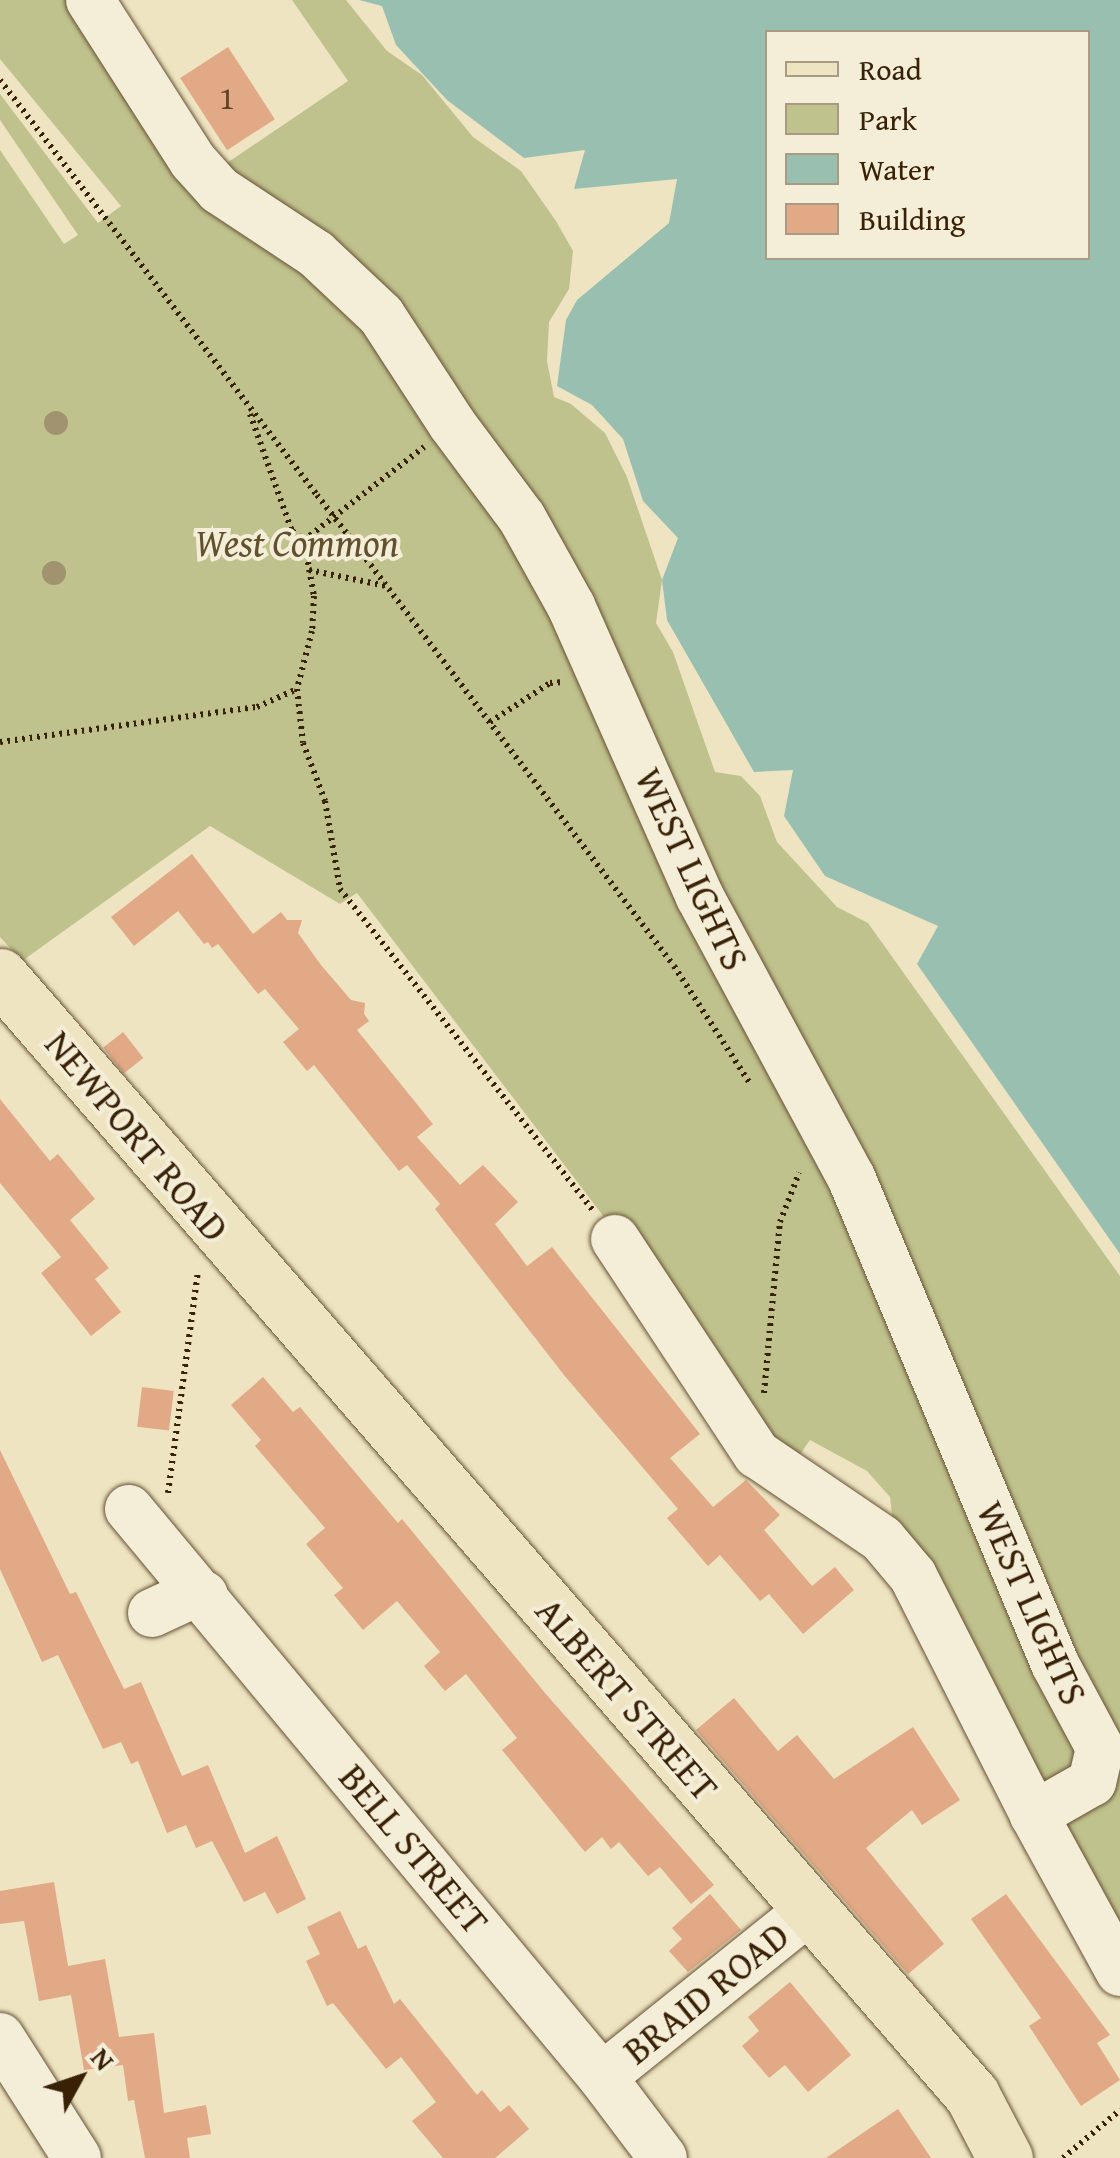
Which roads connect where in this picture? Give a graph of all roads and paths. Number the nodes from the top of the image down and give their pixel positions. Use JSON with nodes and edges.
{"nodes":[{"id":1,"x":90,"y":0,"type":"edge"},
{"id":2,"x":0,"y":80,"type":"edge"},
{"id":3,"x":248,"y":408,"type":"junction"},
{"id":4,"x":452,"y":424,"type":"junction"},
{"id":5,"x":304,"y":540,"type":"junction"},
{"id":6,"x":310,"y":570,"type":"junction"},
{"id":7,"x":387,"y":586,"type":"junction"},
{"id":8,"x":550,"y":683,"type":"dead end"},
{"id":9,"x":297,"y":689,"type":"junction"},
{"id":10,"x":490,"y":722,"type":"junction"},
{"id":11,"x":0,"y":742,"type":"edge"},
{"id":12,"x":0,"y":976,"type":"edge"},
{"id":13,"x":751,"y":1084,"type":"dead end"},
{"id":14,"x":799,"y":1172,"type":"dead end"},
{"id":15,"x":220,"y":1233,"type":"junction"},
{"id":16,"x":615,"y":1239,"type":"joint"},
{"id":17,"x":757,"y":1454,"type":"junction"},
{"id":18,"x":130,"y":1508,"type":"dead end"},
{"id":19,"x":162,"y":1543,"type":"junction"},
{"id":20,"x":204,"y":1595,"type":"junction"},
{"id":21,"x":152,"y":1612,"type":"dead end"},
{"id":22,"x":1042,"y":1811,"type":"junction"},
{"id":23,"x":810,"y":1909,"type":"junction"},
{"id":24,"x":1120,"y":1972,"type":"edge"},
{"id":25,"x":0,"y":2037,"type":"edge"},
{"id":26,"x":602,"y":2077,"type":"junction"},
{"id":27,"x":1120,"y":2110,"type":"edge"},
{"id":28,"x":78,"y":2158,"type":"edge"},
{"id":29,"x":663,"y":2158,"type":"edge"},
{"id":30,"x":1005,"y":2158,"type":"edge"},
{"id":31,"x":1063,"y":2158,"type":"edge"}],
"edges":[{"from":1,"to":4,"type":"street","name":"WEST LIGHTS"},
{"from":2,"to":3,"type":"path"},
{"from":3,"to":5,"type":"path"},
{"from":3,"to":7,"type":"path","bridge":true},
{"from":4,"to":5,"type":"path"},
{"from":4,"to":22,"type":"street","name":"WEST LIGHTS"},
{"from":5,"to":6,"type":"path"},
{"from":6,"to":7,"type":"path"},
{"from":6,"to":9,"type":"path"},
{"from":7,"to":10,"type":"path"},
{"from":8,"to":10,"type":"path"},
{"from":9,"to":11,"type":"path"},
{"from":9,"to":16,"type":"path"},
{"from":10,"to":13,"type":"path"},
{"from":12,"to":15,"type":"main road","name":"NEWPORT ROAD"},
{"from":14,"to":17,"type":"path"},
{"from":15,"to":19,"type":"path"},
{"from":15,"to":23,"type":"main road","name":"ALBERT STREET"},
{"from":16,"to":17,"type":"street"},
{"from":17,"to":22,"type":"street"},
{"from":18,"to":19,"type":"street","name":"BELL STREET"},
{"from":19,"to":20,"type":"street","name":"BELL STREET"},
{"from":20,"to":21,"type":"street"},
{"from":20,"to":26,"type":"street","name":"BELL STREET"},
{"from":22,"to":24,"type":"street"},
{"from":23,"to":26,"type":"street","name":"BRAID ROAD"},
{"from":23,"to":30,"type":"main road","name":"ALBERT STREET"},
{"from":25,"to":28,"type":"street"},
{"from":26,"to":29,"type":"street","name":"BELL STREET"},
{"from":27,"to":31,"type":"path"}]}
